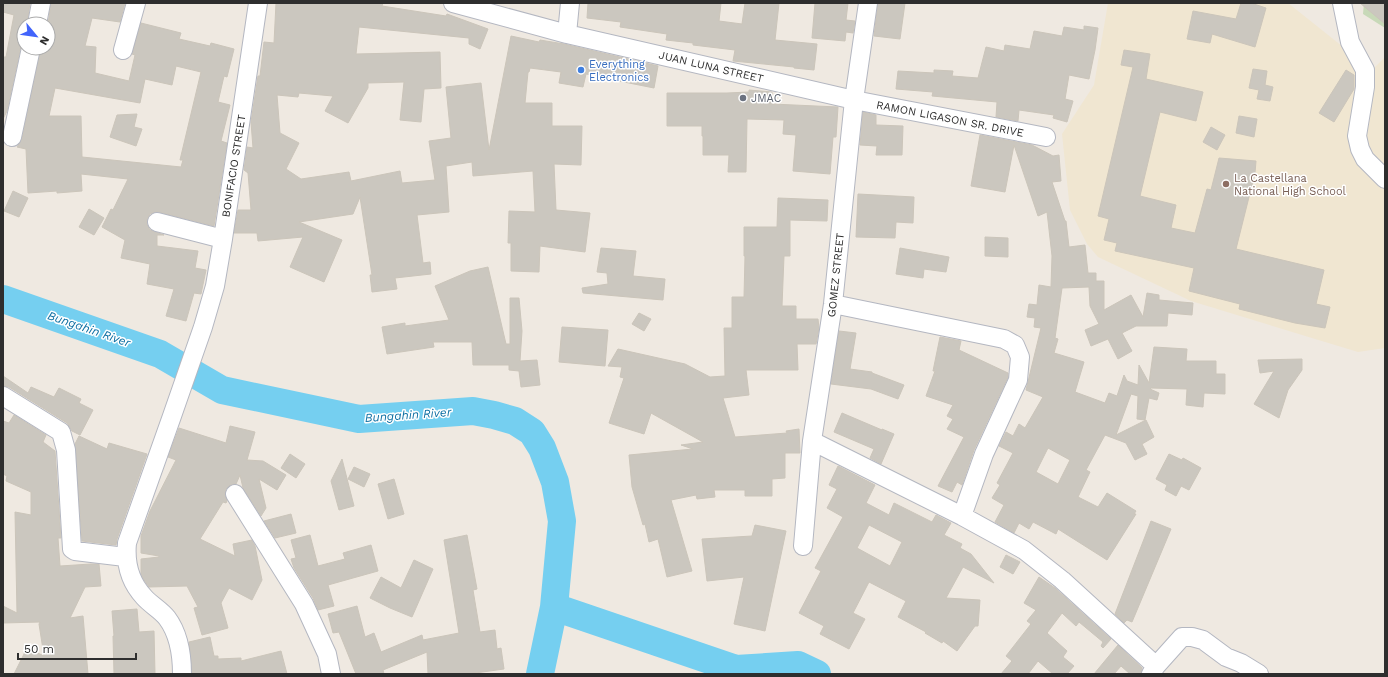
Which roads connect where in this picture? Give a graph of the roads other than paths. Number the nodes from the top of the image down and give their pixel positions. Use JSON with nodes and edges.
{"nodes":[{"id":1,"x":41,"y":3,"type":"edge"},
{"id":2,"x":136,"y":3,"type":"edge"},
{"id":3,"x":258,"y":3,"type":"edge"},
{"id":4,"x":453,"y":3,"type":"edge"},
{"id":5,"x":570,"y":3,"type":"edge"},
{"id":6,"x":868,"y":3,"type":"edge"},
{"id":7,"x":1342,"y":3,"type":"edge"},
{"id":8,"x":39,"y":16,"type":"edge"},
{"id":9,"x":567,"y":34,"type":"junction"},
{"id":10,"x":123,"y":50,"type":"dead end"},
{"id":11,"x":29,"y":56,"type":"edge"},
{"id":12,"x":854,"y":100,"type":"junction"},
{"id":13,"x":12,"y":137,"type":"dead end"},
{"id":14,"x":1046,"y":137,"type":"dead end"},
{"id":15,"x":1385,"y":179,"type":"edge"},
{"id":16,"x":157,"y":222,"type":"dead end"},
{"id":17,"x":223,"y":239,"type":"junction"},
{"id":18,"x":833,"y":304,"type":"junction"},
{"id":19,"x":3,"y":396,"type":"edge"},
{"id":20,"x":812,"y":441,"type":"junction"},
{"id":21,"x":235,"y":494,"type":"dead end"},
{"id":22,"x":962,"y":516,"type":"junction"},
{"id":23,"x":803,"y":546,"type":"dead end"},
{"id":24,"x":126,"y":556,"type":"junction"},
{"id":25,"x":1154,"y":670,"type":"edge"},
{"id":26,"x":182,"y":674,"type":"edge"},
{"id":27,"x":331,"y":674,"type":"edge"},
{"id":28,"x":1259,"y":674,"type":"edge"}],
"edges":[{"from":1,"to":8,"type":"street"},
{"from":2,"to":10,"type":"street"},
{"from":3,"to":17,"type":"street","name":"BONIFACIO STREET"},
{"from":4,"to":9,"type":"street","name":"JUAN LUNA STREET"},
{"from":5,"to":9,"type":"street"},
{"from":6,"to":12,"type":"street","name":"GOMEZ STREET"},
{"from":7,"to":15,"type":"street"},
{"from":9,"to":12,"type":"street","name":"JUAN LUNA STREET"},
{"from":11,"to":13,"type":"street"},
{"from":12,"to":14,"type":"street","name":"RAMON LIGASON SR. DRIVE"},
{"from":12,"to":18,"type":"street","name":"GOMEZ STREET"},
{"from":16,"to":17,"type":"street"},
{"from":17,"to":24,"type":"street","name":"BONIFACIO STREET"},
{"from":18,"to":20,"type":"street","name":"GOMEZ STREET"},
{"from":18,"to":22,"type":"street"},
{"from":19,"to":24,"type":"street"},
{"from":20,"to":22,"type":"street"},
{"from":20,"to":23,"type":"street","name":"GOMEZ STREET"},
{"from":21,"to":27,"type":"street"},
{"from":22,"to":25,"type":"street"},
{"from":24,"to":26,"type":"street"},
{"from":25,"to":28,"type":"street"}]}
